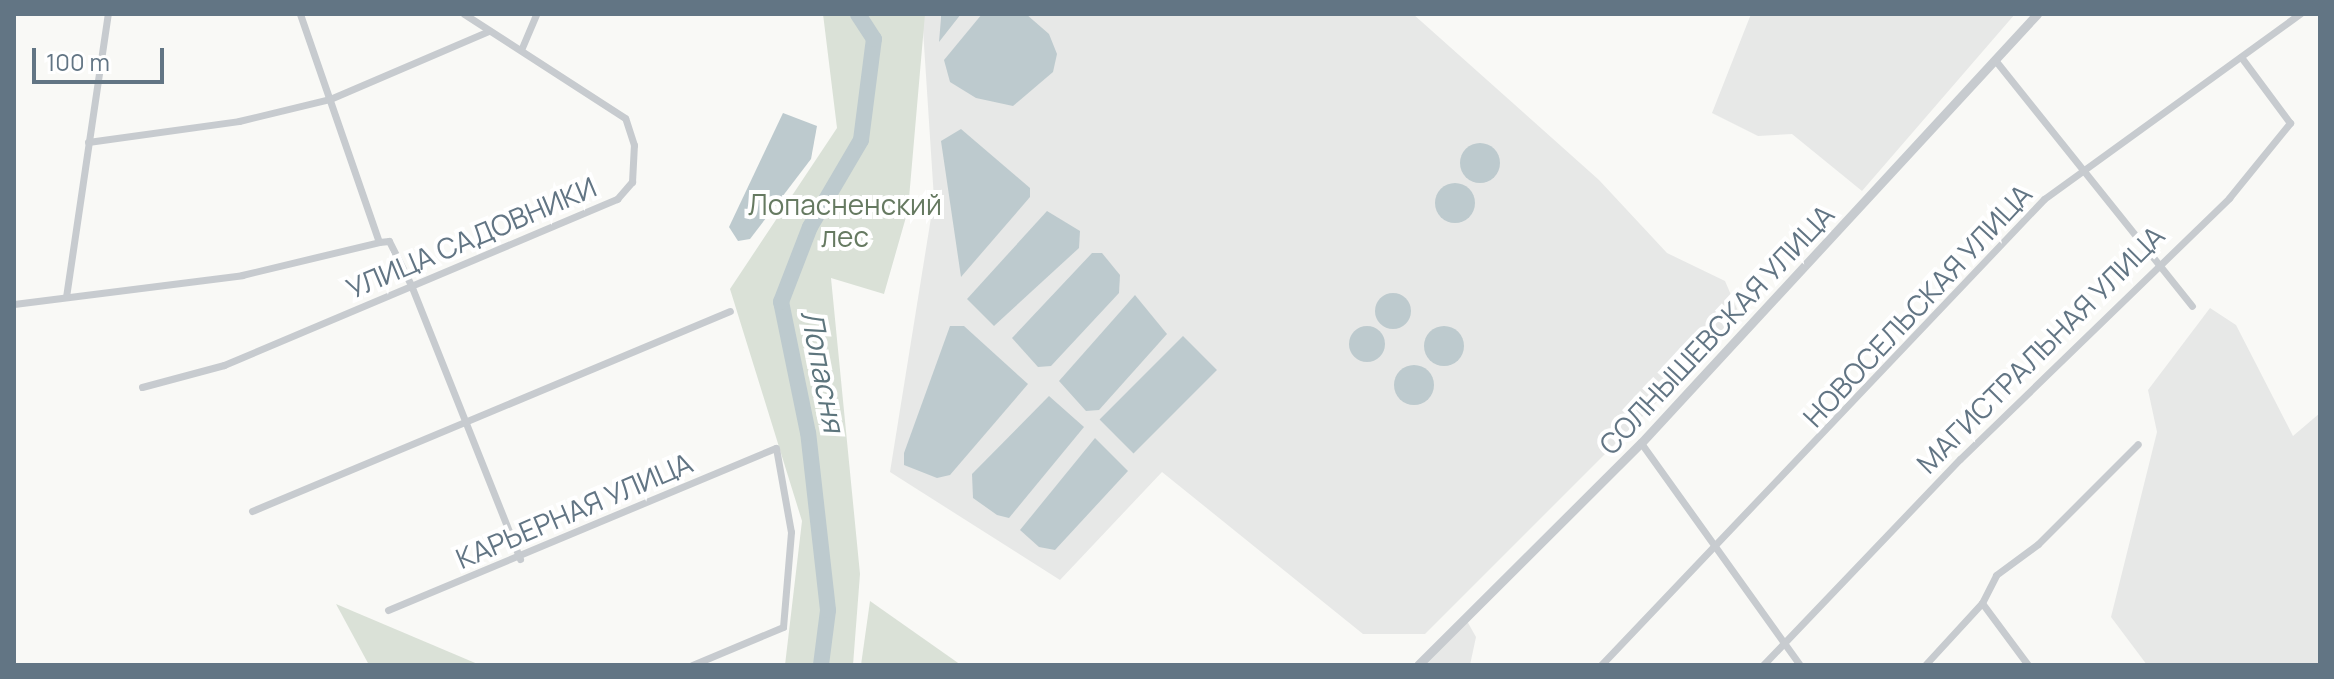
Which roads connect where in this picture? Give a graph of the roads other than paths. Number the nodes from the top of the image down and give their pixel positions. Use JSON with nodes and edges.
{"nodes":[{"id":1,"x":108,"y":14,"type":"edge"},
{"id":2,"x":300,"y":14,"type":"edge"},
{"id":3,"x":464,"y":14,"type":"edge"},
{"id":4,"x":536,"y":14,"type":"edge"},
{"id":5,"x":2037,"y":14,"type":"edge"},
{"id":6,"x":2300,"y":14,"type":"edge"},
{"id":7,"x":489,"y":31,"type":"junction"},
{"id":8,"x":521,"y":50,"type":"junction"},
{"id":9,"x":2241,"y":57,"type":"junction"},
{"id":10,"x":1995,"y":60,"type":"junction"},
{"id":11,"x":330,"y":99,"type":"junction"},
{"id":12,"x":88,"y":142,"type":"junction"},
{"id":13,"x":2086,"y":168,"type":"junction"},
{"id":14,"x":379,"y":242,"type":"junction"},
{"id":15,"x":2154,"y":264,"type":"junction"},
{"id":16,"x":411,"y":285,"type":"junction"},
{"id":17,"x":66,"y":297,"type":"junction"},
{"id":18,"x":14,"y":304,"type":"edge"},
{"id":19,"x":2192,"y":306,"type":"dead end"},
{"id":20,"x":730,"y":311,"type":"dead end"},
{"id":21,"x":142,"y":387,"type":"dead end"},
{"id":22,"x":466,"y":423,"type":"junction"},
{"id":23,"x":1641,"y":443,"type":"junction"},
{"id":24,"x":2138,"y":444,"type":"dead end"},
{"id":25,"x":252,"y":511,"type":"dead end"},
{"id":26,"x":1715,"y":547,"type":"junction"},
{"id":27,"x":520,"y":559,"type":"junction"},
{"id":28,"x":1982,"y":603,"type":"junction"},
{"id":29,"x":388,"y":610,"type":"dead end"},
{"id":30,"x":1784,"y":645,"type":"junction"},
{"id":31,"x":692,"y":665,"type":"edge"},
{"id":32,"x":1418,"y":665,"type":"edge"},
{"id":33,"x":1601,"y":665,"type":"edge"},
{"id":34,"x":1763,"y":665,"type":"edge"},
{"id":35,"x":1800,"y":665,"type":"edge"},
{"id":36,"x":1925,"y":665,"type":"edge"},
{"id":37,"x":2028,"y":665,"type":"edge"}],
"edges":[{"from":1,"to":12,"type":"street"},
{"from":2,"to":11,"type":"street"},
{"from":3,"to":7,"type":"street","name":"УЛИЦА САДОВНИКИ"},
{"from":4,"to":8,"type":"street"},
{"from":5,"to":10,"type":"street","name":"СОЛНЫШЕВСКАЯ УЛИЦА"},
{"from":6,"to":9,"type":"street","name":"НОВОСЕЛЬСКАЯ УЛИЦА"},
{"from":7,"to":8,"type":"street","name":"УЛИЦА САДОВНИКИ"},
{"from":7,"to":11,"type":"street"},
{"from":8,"to":16,"type":"street","name":"УЛИЦА САДОВНИКИ"},
{"from":9,"to":13,"type":"street","name":"НОВОСЕЛЬСКАЯ УЛИЦА"},
{"from":9,"to":15,"type":"street","name":"МАГИСТРАЛЬНАЯ УЛИЦА"},
{"from":10,"to":13,"type":"street"},
{"from":10,"to":23,"type":"street","name":"СОЛНЫШЕВСКАЯ УЛИЦА"},
{"from":11,"to":12,"type":"street"},
{"from":11,"to":14,"type":"street"},
{"from":12,"to":17,"type":"street"},
{"from":13,"to":15,"type":"street"},
{"from":13,"to":26,"type":"street","name":"НОВОСЕЛЬСКАЯ УЛИЦА"},
{"from":14,"to":16,"type":"street"},
{"from":14,"to":17,"type":"street","name":"УЛИЦА САДОВНИКИ"},
{"from":15,"to":19,"type":"street"},
{"from":15,"to":30,"type":"street","name":"МАГИСТРАЛЬНАЯ УЛИЦА"},
{"from":16,"to":21,"type":"street","name":"УЛИЦА САДОВНИКИ"},
{"from":16,"to":22,"type":"street"},
{"from":17,"to":18,"type":"street","name":"УЛИЦА САДОВНИКИ"},
{"from":20,"to":22,"type":"street"},
{"from":22,"to":25,"type":"street"},
{"from":22,"to":27,"type":"street"},
{"from":23,"to":26,"type":"street"},
{"from":23,"to":32,"type":"street","name":"СОЛНЫШЕВСКАЯ УЛИЦА"},
{"from":24,"to":28,"type":"street"},
{"from":26,"to":30,"type":"street"},
{"from":26,"to":33,"type":"street","name":"НОВОСЕЛЬСКАЯ УЛИЦА"},
{"from":27,"to":29,"type":"street","name":"КАРЬЕРНАЯ УЛИЦА"},
{"from":27,"to":31,"type":"street","name":"КАРЬЕРНАЯ УЛИЦА"},
{"from":28,"to":36,"type":"street"},
{"from":28,"to":37,"type":"street"},
{"from":30,"to":34,"type":"street","name":"МАГИСТРАЛЬНАЯ УЛИЦА"},
{"from":30,"to":35,"type":"street"}]}
